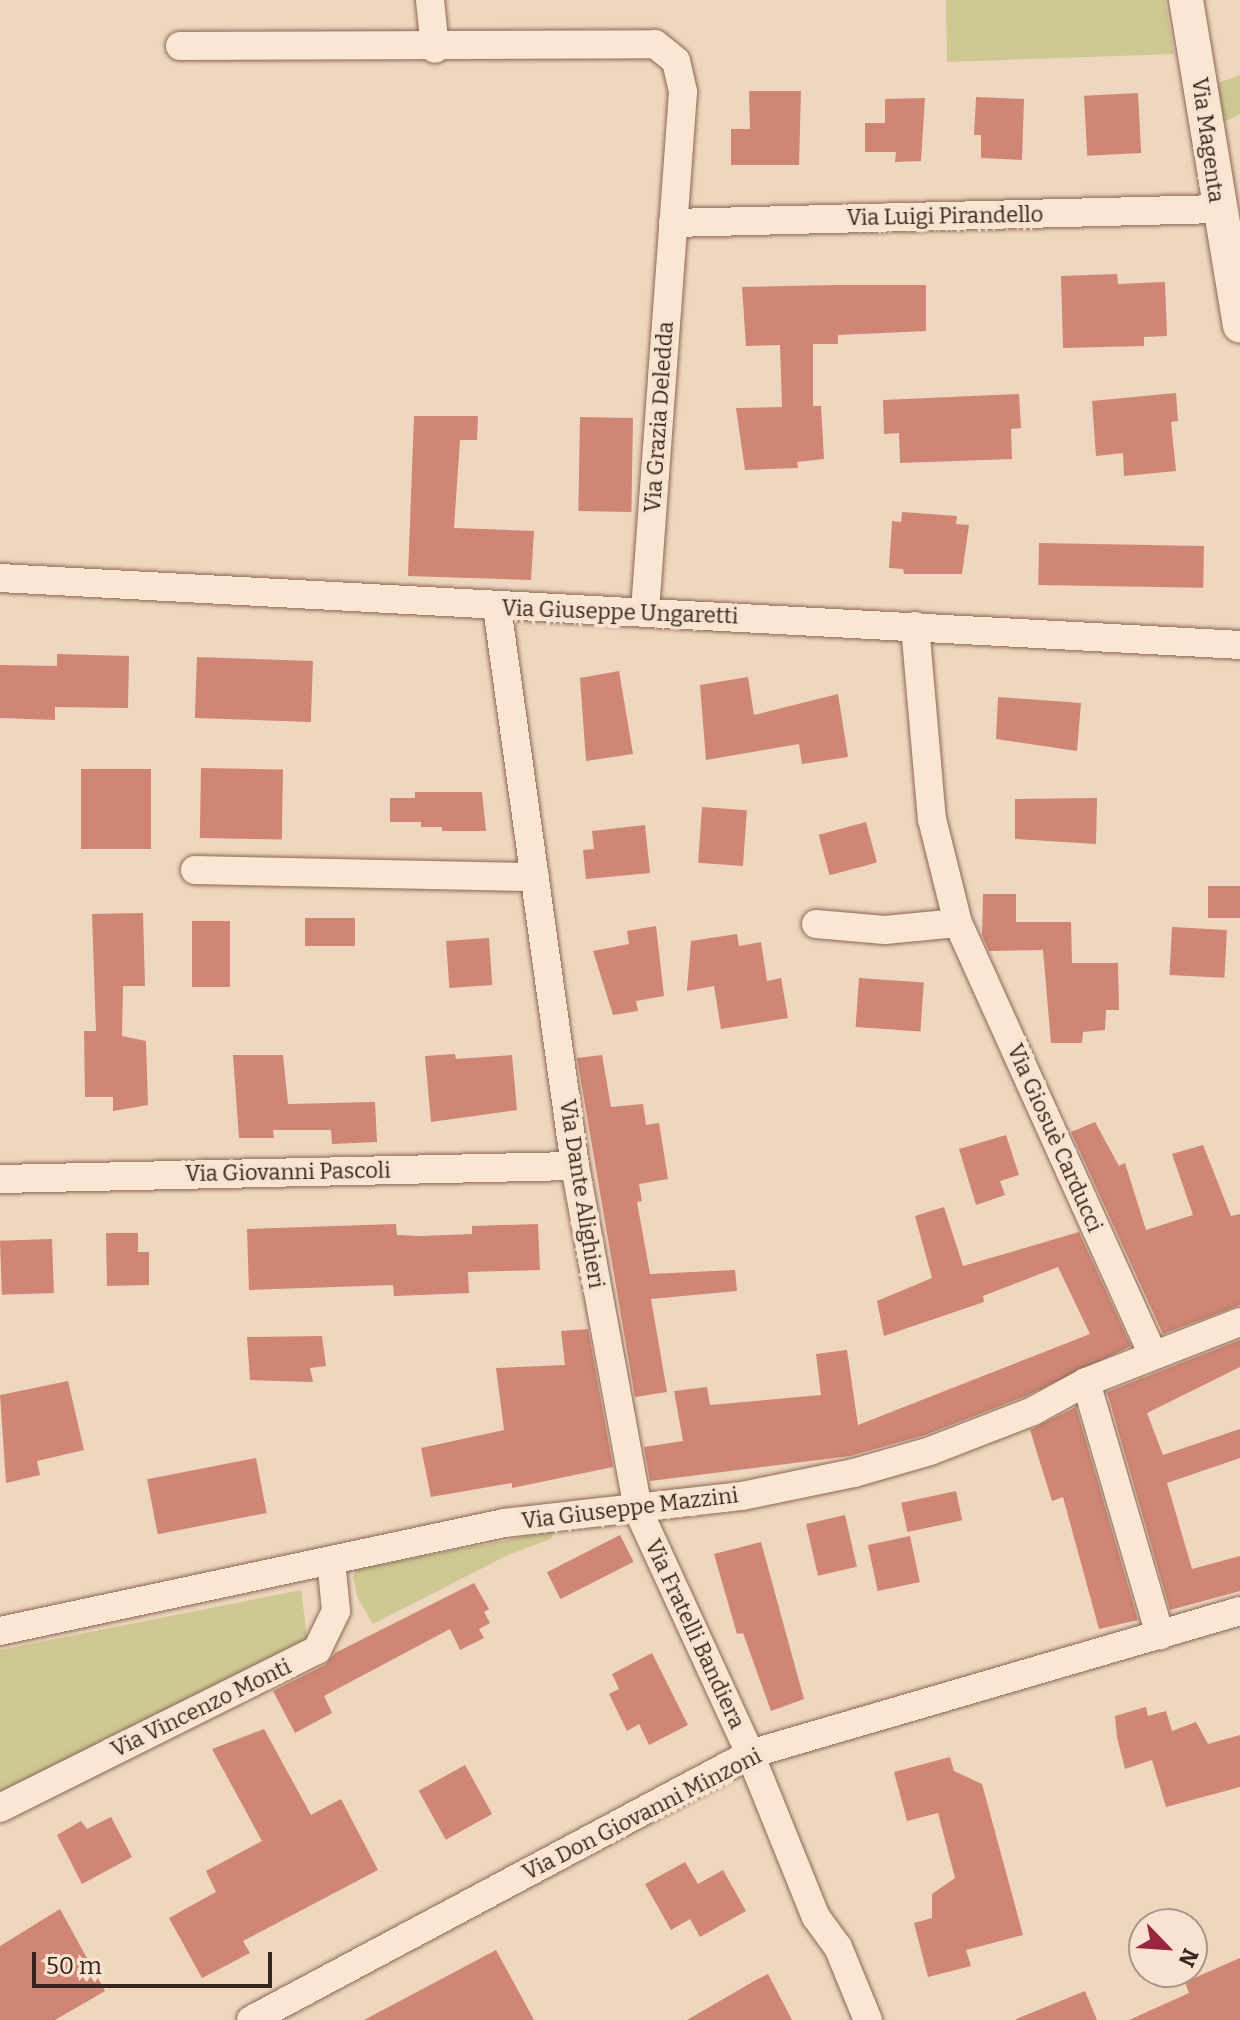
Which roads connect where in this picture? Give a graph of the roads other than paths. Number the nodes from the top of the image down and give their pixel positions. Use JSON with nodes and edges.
{"nodes":[{"id":1,"x":430,"y":0,"type":"edge"},
{"id":2,"x":1186,"y":0,"type":"edge"},
{"id":3,"x":180,"y":46,"type":"dead end"},
{"id":4,"x":435,"y":49,"type":"junction"},
{"id":5,"x":1218,"y":209,"type":"junction"},
{"id":6,"x":673,"y":223,"type":"junction"},
{"id":7,"x":1240,"y":326,"type":"edge"},
{"id":8,"x":0,"y":578,"type":"edge"},
{"id":9,"x":497,"y":607,"type":"junction"},
{"id":10,"x":645,"y":611,"type":"junction"},
{"id":11,"x":915,"y":626,"type":"junction"},
{"id":12,"x":1240,"y":645,"type":"edge"},
{"id":13,"x":195,"y":870,"type":"dead end"},
{"id":14,"x":535,"y":877,"type":"junction"},
{"id":15,"x":958,"y":923,"type":"junction"},
{"id":16,"x":816,"y":924,"type":"dead end"},
{"id":17,"x":575,"y":1166,"type":"junction"},
{"id":18,"x":0,"y":1179,"type":"edge"},
{"id":19,"x":1240,"y":1322,"type":"edge"},
{"id":20,"x":1153,"y":1354,"type":"junction"},
{"id":21,"x":1086,"y":1382,"type":"junction"},
{"id":22,"x":638,"y":1510,"type":"junction"},
{"id":23,"x":331,"y":1560,"type":"junction"},
{"id":24,"x":1240,"y":1611,"type":"edge"},
{"id":25,"x":0,"y":1631,"type":"edge"},
{"id":26,"x":1160,"y":1635,"type":"junction"},
{"id":27,"x":750,"y":1754,"type":"junction"},
{"id":28,"x":0,"y":1808,"type":"edge"},
{"id":29,"x":251,"y":2020,"type":"edge"},
{"id":30,"x":868,"y":2020,"type":"edge"}],
"edges":[{"from":1,"to":4,"type":"street"},
{"from":2,"to":5,"type":"street","name":"Via Magenta"},
{"from":3,"to":4,"type":"street","name":"Via Grazia Deledda"},
{"from":4,"to":6,"type":"street","name":"Via Grazia Deledda"},
{"from":5,"to":6,"type":"street","name":"Via Luigi Pirandello"},
{"from":5,"to":7,"type":"street","name":"Via Magenta"},
{"from":6,"to":10,"type":"street","name":"Via Grazia Deledda"},
{"from":8,"to":9,"type":"street","name":"Via Giuseppe Ungaretti"},
{"from":9,"to":10,"type":"street","name":"Via Giuseppe Ungaretti"},
{"from":9,"to":14,"type":"street","name":"Via Dante Alighieri"},
{"from":10,"to":11,"type":"street","name":"Via Giuseppe Ungaretti"},
{"from":11,"to":12,"type":"street","name":"Via Giuseppe Ungaretti"},
{"from":11,"to":15,"type":"street","name":"Via Giosuè Carducci"},
{"from":13,"to":14,"type":"street"},
{"from":14,"to":17,"type":"street","name":"Via Dante Alighieri"},
{"from":15,"to":16,"type":"street"},
{"from":15,"to":20,"type":"street","name":"Via Giosuè Carducci"},
{"from":17,"to":18,"type":"street","name":"Via Giovanni Pascoli"},
{"from":17,"to":22,"type":"street","name":"Via Dante Alighieri"},
{"from":19,"to":20,"type":"street","name":"Via Giuseppe Mazzini"},
{"from":20,"to":21,"type":"street","name":"Via Giuseppe Mazzini"},
{"from":21,"to":22,"type":"street","name":"Via Giuseppe Mazzini"},
{"from":21,"to":26,"type":"street"},
{"from":22,"to":23,"type":"street","name":"Via Giuseppe Mazzini"},
{"from":22,"to":27,"type":"street","name":"Via Fratelli Bandiera"},
{"from":23,"to":25,"type":"street","name":"Via Giuseppe Mazzini"},
{"from":23,"to":28,"type":"street","name":"Via Vincenzo Monti"},
{"from":24,"to":26,"type":"street","name":"Via Don Giovanni Minzoni"},
{"from":26,"to":27,"type":"street","name":"Via Don Giovanni Minzoni"},
{"from":27,"to":29,"type":"street","name":"Via Don Giovanni Minzoni"},
{"from":27,"to":30,"type":"street","name":"Via Fratelli Bandiera"}]}
